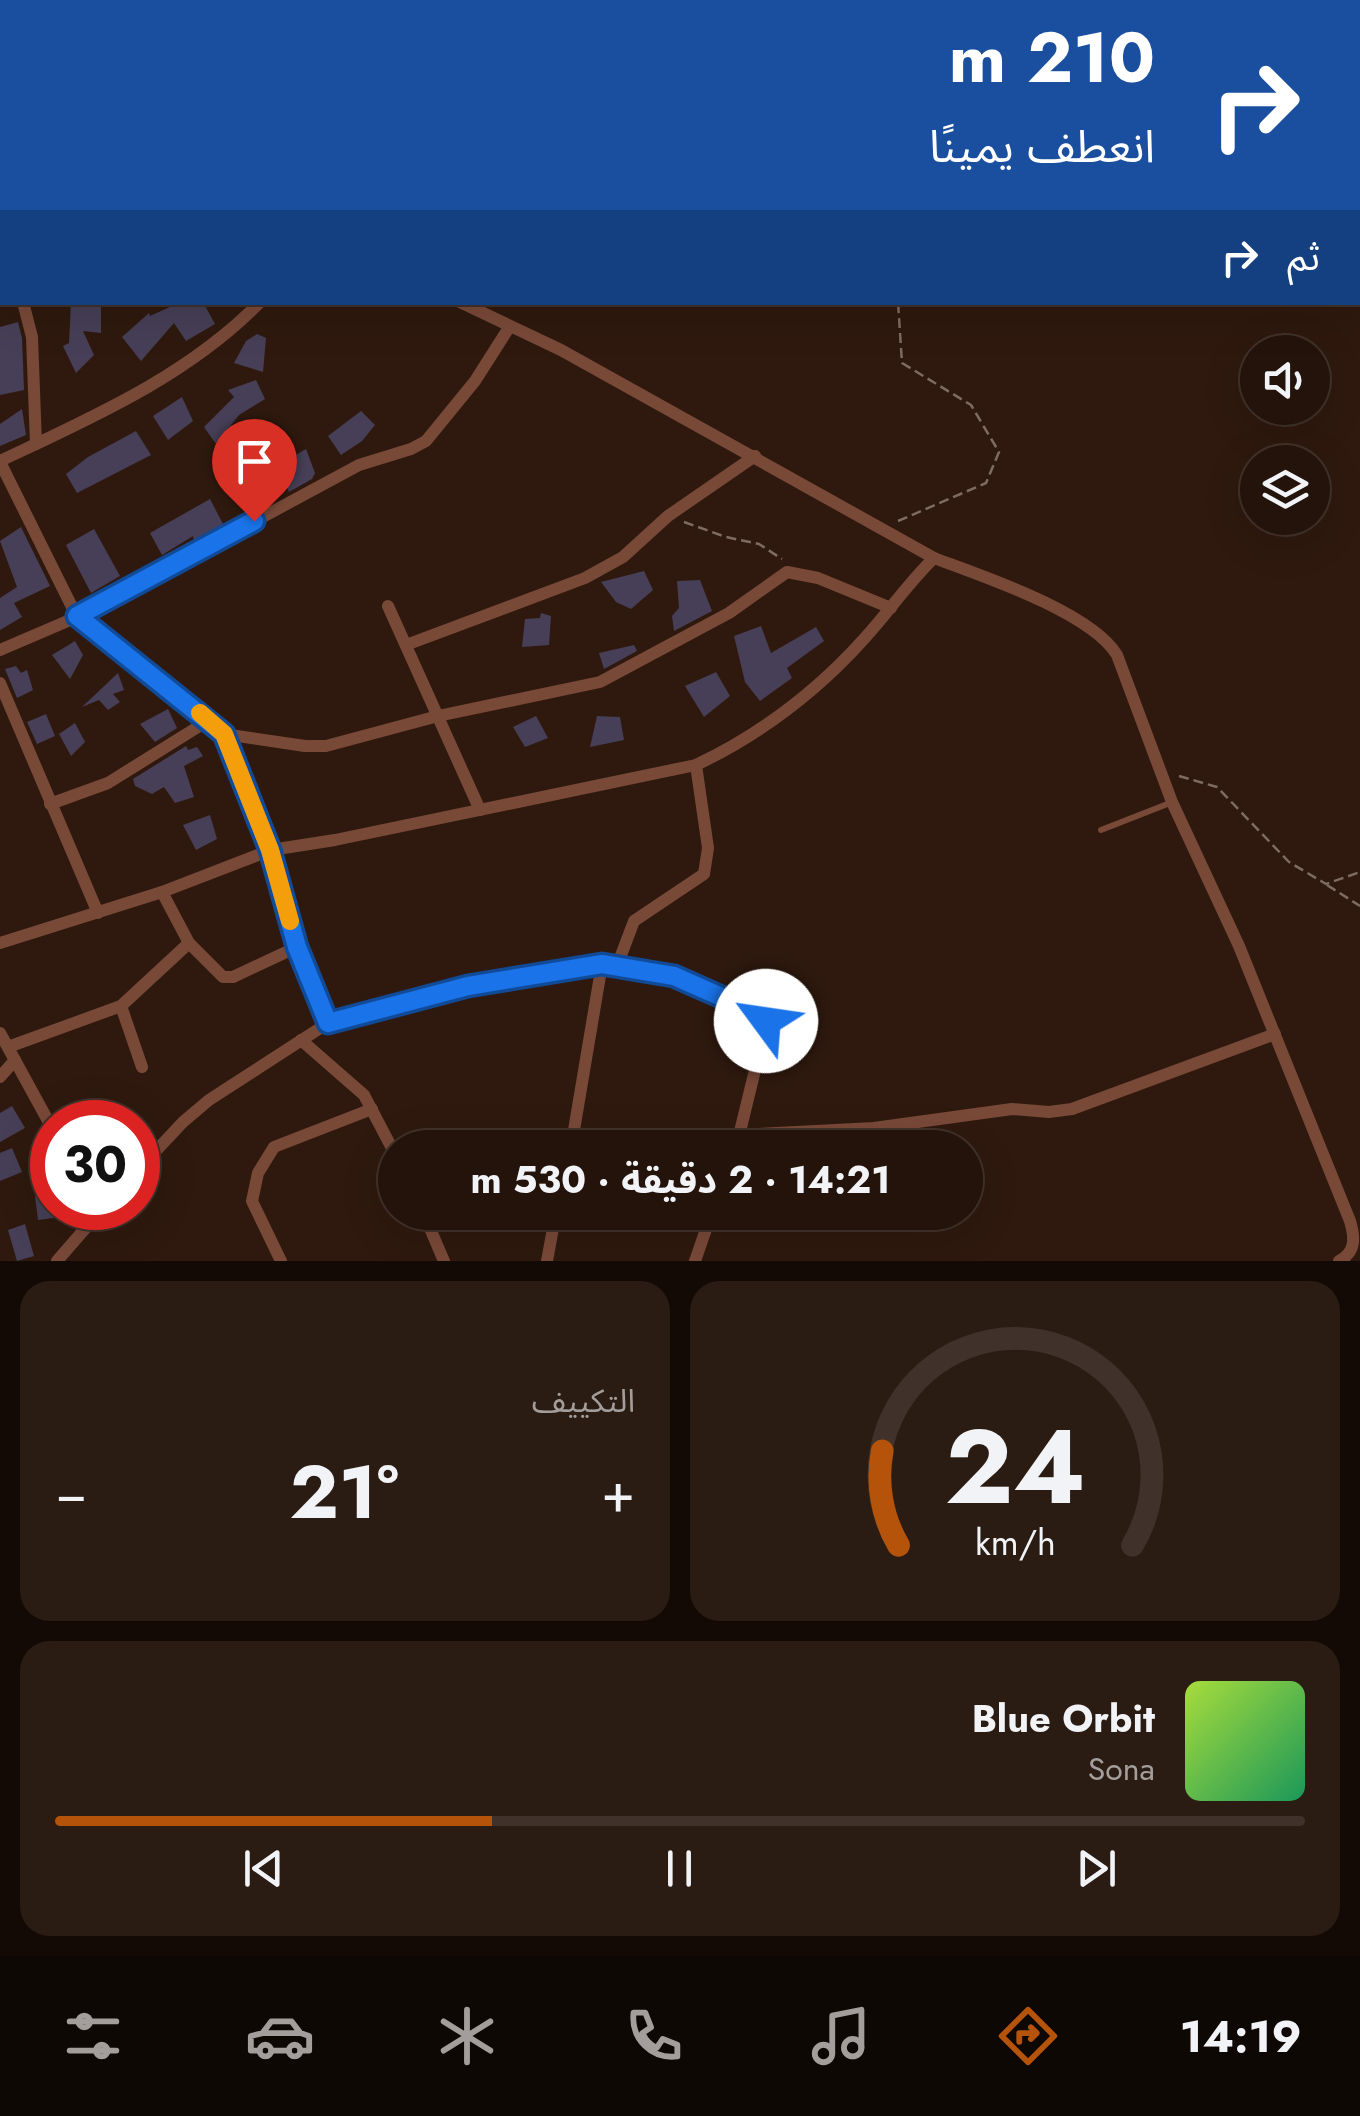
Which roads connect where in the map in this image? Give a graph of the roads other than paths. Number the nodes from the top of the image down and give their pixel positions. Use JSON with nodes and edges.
{"nodes":[{"id":1,"x":24,"y":305,"type":"edge"},
{"id":2,"x":256,"y":305,"type":"edge"},
{"id":3,"x":466,"y":305,"type":"edge"},
{"id":4,"x":510,"y":326,"type":"junction"},
{"id":5,"x":36,"y":444,"type":"junction"},
{"id":6,"x":755,"y":456,"type":"junction"},
{"id":7,"x":0,"y":462,"type":"edge"},
{"id":8,"x":934,"y":558,"type":"junction"},
{"id":9,"x":388,"y":606,"type":"dead end"},
{"id":10,"x":891,"y":608,"type":"junction"},
{"id":11,"x":77,"y":616,"type":"junction"},
{"id":12,"x":406,"y":645,"type":"junction"},
{"id":13,"x":0,"y":650,"type":"edge"},
{"id":14,"x":0,"y":683,"type":"edge"},
{"id":15,"x":438,"y":716,"type":"junction"},
{"id":16,"x":209,"y":720,"type":"junction"},
{"id":17,"x":224,"y":734,"type":"junction"},
{"id":18,"x":696,"y":765,"type":"junction"},
{"id":19,"x":1172,"y":802,"type":"junction"},
{"id":20,"x":50,"y":804,"type":"junction"},
{"id":21,"x":480,"y":810,"type":"junction"},
{"id":22,"x":1101,"y":830,"type":"dead end"},
{"id":23,"x":270,"y":850,"type":"junction"},
{"id":24,"x":162,"y":892,"type":"junction"},
{"id":25,"x":98,"y":913,"type":"junction"},
{"id":26,"x":0,"y":943,"type":"edge"},
{"id":27,"x":189,"y":943,"type":"junction"},
{"id":28,"x":297,"y":947,"type":"junction"},
{"id":29,"x":610,"y":965,"type":"junction"},
{"id":30,"x":121,"y":1006,"type":"junction"},
{"id":31,"x":328,"y":1023,"type":"junction"},
{"id":32,"x":0,"y":1033,"type":"edge"},
{"id":33,"x":1275,"y":1034,"type":"junction"},
{"id":34,"x":301,"y":1040,"type":"junction"},
{"id":35,"x":11,"y":1054,"type":"junction"},
{"id":36,"x":142,"y":1067,"type":"dead end"},
{"id":37,"x":0,"y":1077,"type":"edge"},
{"id":38,"x":36,"y":1100,"type":"edge"},
{"id":39,"x":372,"y":1109,"type":"junction"},
{"id":40,"x":383,"y":1130,"type":"edge"},
{"id":41,"x":575,"y":1130,"type":"edge"},
{"id":42,"x":741,"y":1130,"type":"edge"},
{"id":43,"x":853,"y":1130,"type":"edge"},
{"id":44,"x":160,"y":1147,"type":"edge"},
{"id":45,"x":83,"y":1230,"type":"edge"},
{"id":46,"x":431,"y":1230,"type":"edge"},
{"id":47,"x":553,"y":1230,"type":"edge"},
{"id":48,"x":706,"y":1230,"type":"edge"},
{"id":49,"x":58,"y":1261,"type":"edge"},
{"id":50,"x":281,"y":1261,"type":"edge"},
{"id":51,"x":444,"y":1261,"type":"edge"},
{"id":52,"x":547,"y":1261,"type":"edge"},
{"id":53,"x":695,"y":1261,"type":"edge"},
{"id":54,"x":1339,"y":1261,"type":"edge"}],
"edges":[{"from":1,"to":5,"type":"street"},
{"from":2,"to":5,"type":"street"},
{"from":3,"to":4,"type":"street"},
{"from":4,"to":6,"type":"street"},
{"from":4,"to":11,"type":"street"},
{"from":5,"to":7,"type":"street"},
{"from":6,"to":8,"type":"street"},
{"from":6,"to":12,"type":"street"},
{"from":7,"to":11,"type":"street"},
{"from":8,"to":10,"type":"street"},
{"from":8,"to":19,"type":"street"},
{"from":9,"to":12,"type":"street"},
{"from":10,"to":15,"type":"street"},
{"from":10,"to":18,"type":"street"},
{"from":11,"to":13,"type":"street"},
{"from":11,"to":16,"type":"street"},
{"from":12,"to":15,"type":"street"},
{"from":14,"to":20,"type":"street"},
{"from":15,"to":17,"type":"street"},
{"from":15,"to":21,"type":"street"},
{"from":16,"to":17,"type":"street"},
{"from":16,"to":20,"type":"street"},
{"from":17,"to":23,"type":"street"},
{"from":18,"to":21,"type":"street"},
{"from":18,"to":29,"type":"street"},
{"from":19,"to":22,"type":"lane"},
{"from":19,"to":33,"type":"street"},
{"from":20,"to":25,"type":"street"},
{"from":21,"to":23,"type":"street"},
{"from":23,"to":24,"type":"street"},
{"from":23,"to":28,"type":"street"},
{"from":24,"to":25,"type":"street"},
{"from":24,"to":27,"type":"street"},
{"from":25,"to":26,"type":"street"},
{"from":27,"to":28,"type":"street"},
{"from":27,"to":30,"type":"street"},
{"from":28,"to":31,"type":"street"},
{"from":29,"to":31,"type":"street"},
{"from":29,"to":41,"type":"street"},
{"from":29,"to":42,"type":"street"},
{"from":30,"to":35,"type":"street"},
{"from":30,"to":36,"type":"street"},
{"from":31,"to":34,"type":"street"},
{"from":32,"to":35,"type":"street"},
{"from":33,"to":43,"type":"street"},
{"from":33,"to":54,"type":"street"},
{"from":34,"to":39,"type":"street"},
{"from":34,"to":44,"type":"street"},
{"from":35,"to":37,"type":"street"},
{"from":35,"to":38,"type":"street"},
{"from":39,"to":40,"type":"street"},
{"from":39,"to":50,"type":"street"},
{"from":45,"to":49,"type":"street"},
{"from":46,"to":51,"type":"street"},
{"from":47,"to":52,"type":"street"},
{"from":48,"to":53,"type":"street"}]}
